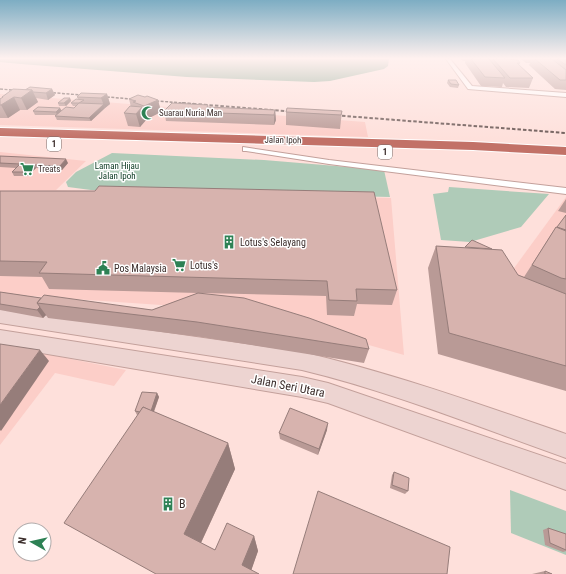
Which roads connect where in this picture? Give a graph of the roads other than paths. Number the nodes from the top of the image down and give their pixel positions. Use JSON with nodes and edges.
{"nodes":[{"id":1,"x":467,"y":86,"type":"edge"},
{"id":2,"x":538,"y":88,"type":"dead end"},
{"id":3,"x":543,"y":93,"type":"junction"},
{"id":4,"x":566,"y":95,"type":"edge"},
{"id":5,"x":2,"y":140,"type":"edge"},
{"id":6,"x":246,"y":149,"type":"junction"},
{"id":7,"x":566,"y":151,"type":"edge"},
{"id":8,"x":566,"y":159,"type":"edge"},
{"id":9,"x":566,"y":190,"type":"edge"},
{"id":10,"x":0,"y":316,"type":"edge"},
{"id":11,"x":0,"y":338,"type":"edge"},
{"id":12,"x":566,"y":446,"type":"edge"},
{"id":13,"x":566,"y":477,"type":"edge"}],
"edges":[{"from":1,"to":3,"type":"street"},
{"from":2,"to":3,"type":"street"},
{"from":3,"to":4,"type":"street"},
{"from":5,"to":6,"type":"highway","name":"Jalan Ipoh","number":"1"},
{"from":5,"to":7,"type":"highway","name":"Jalan Ipoh","number":"1"},
{"from":6,"to":8,"type":"highway","name":"Jalan Ipoh","number":"1"},
{"from":6,"to":9,"type":"street"},
{"from":10,"to":12,"type":"street"},
{"from":11,"to":13,"type":"street","name":"Jalan Seri Utara"}]}
